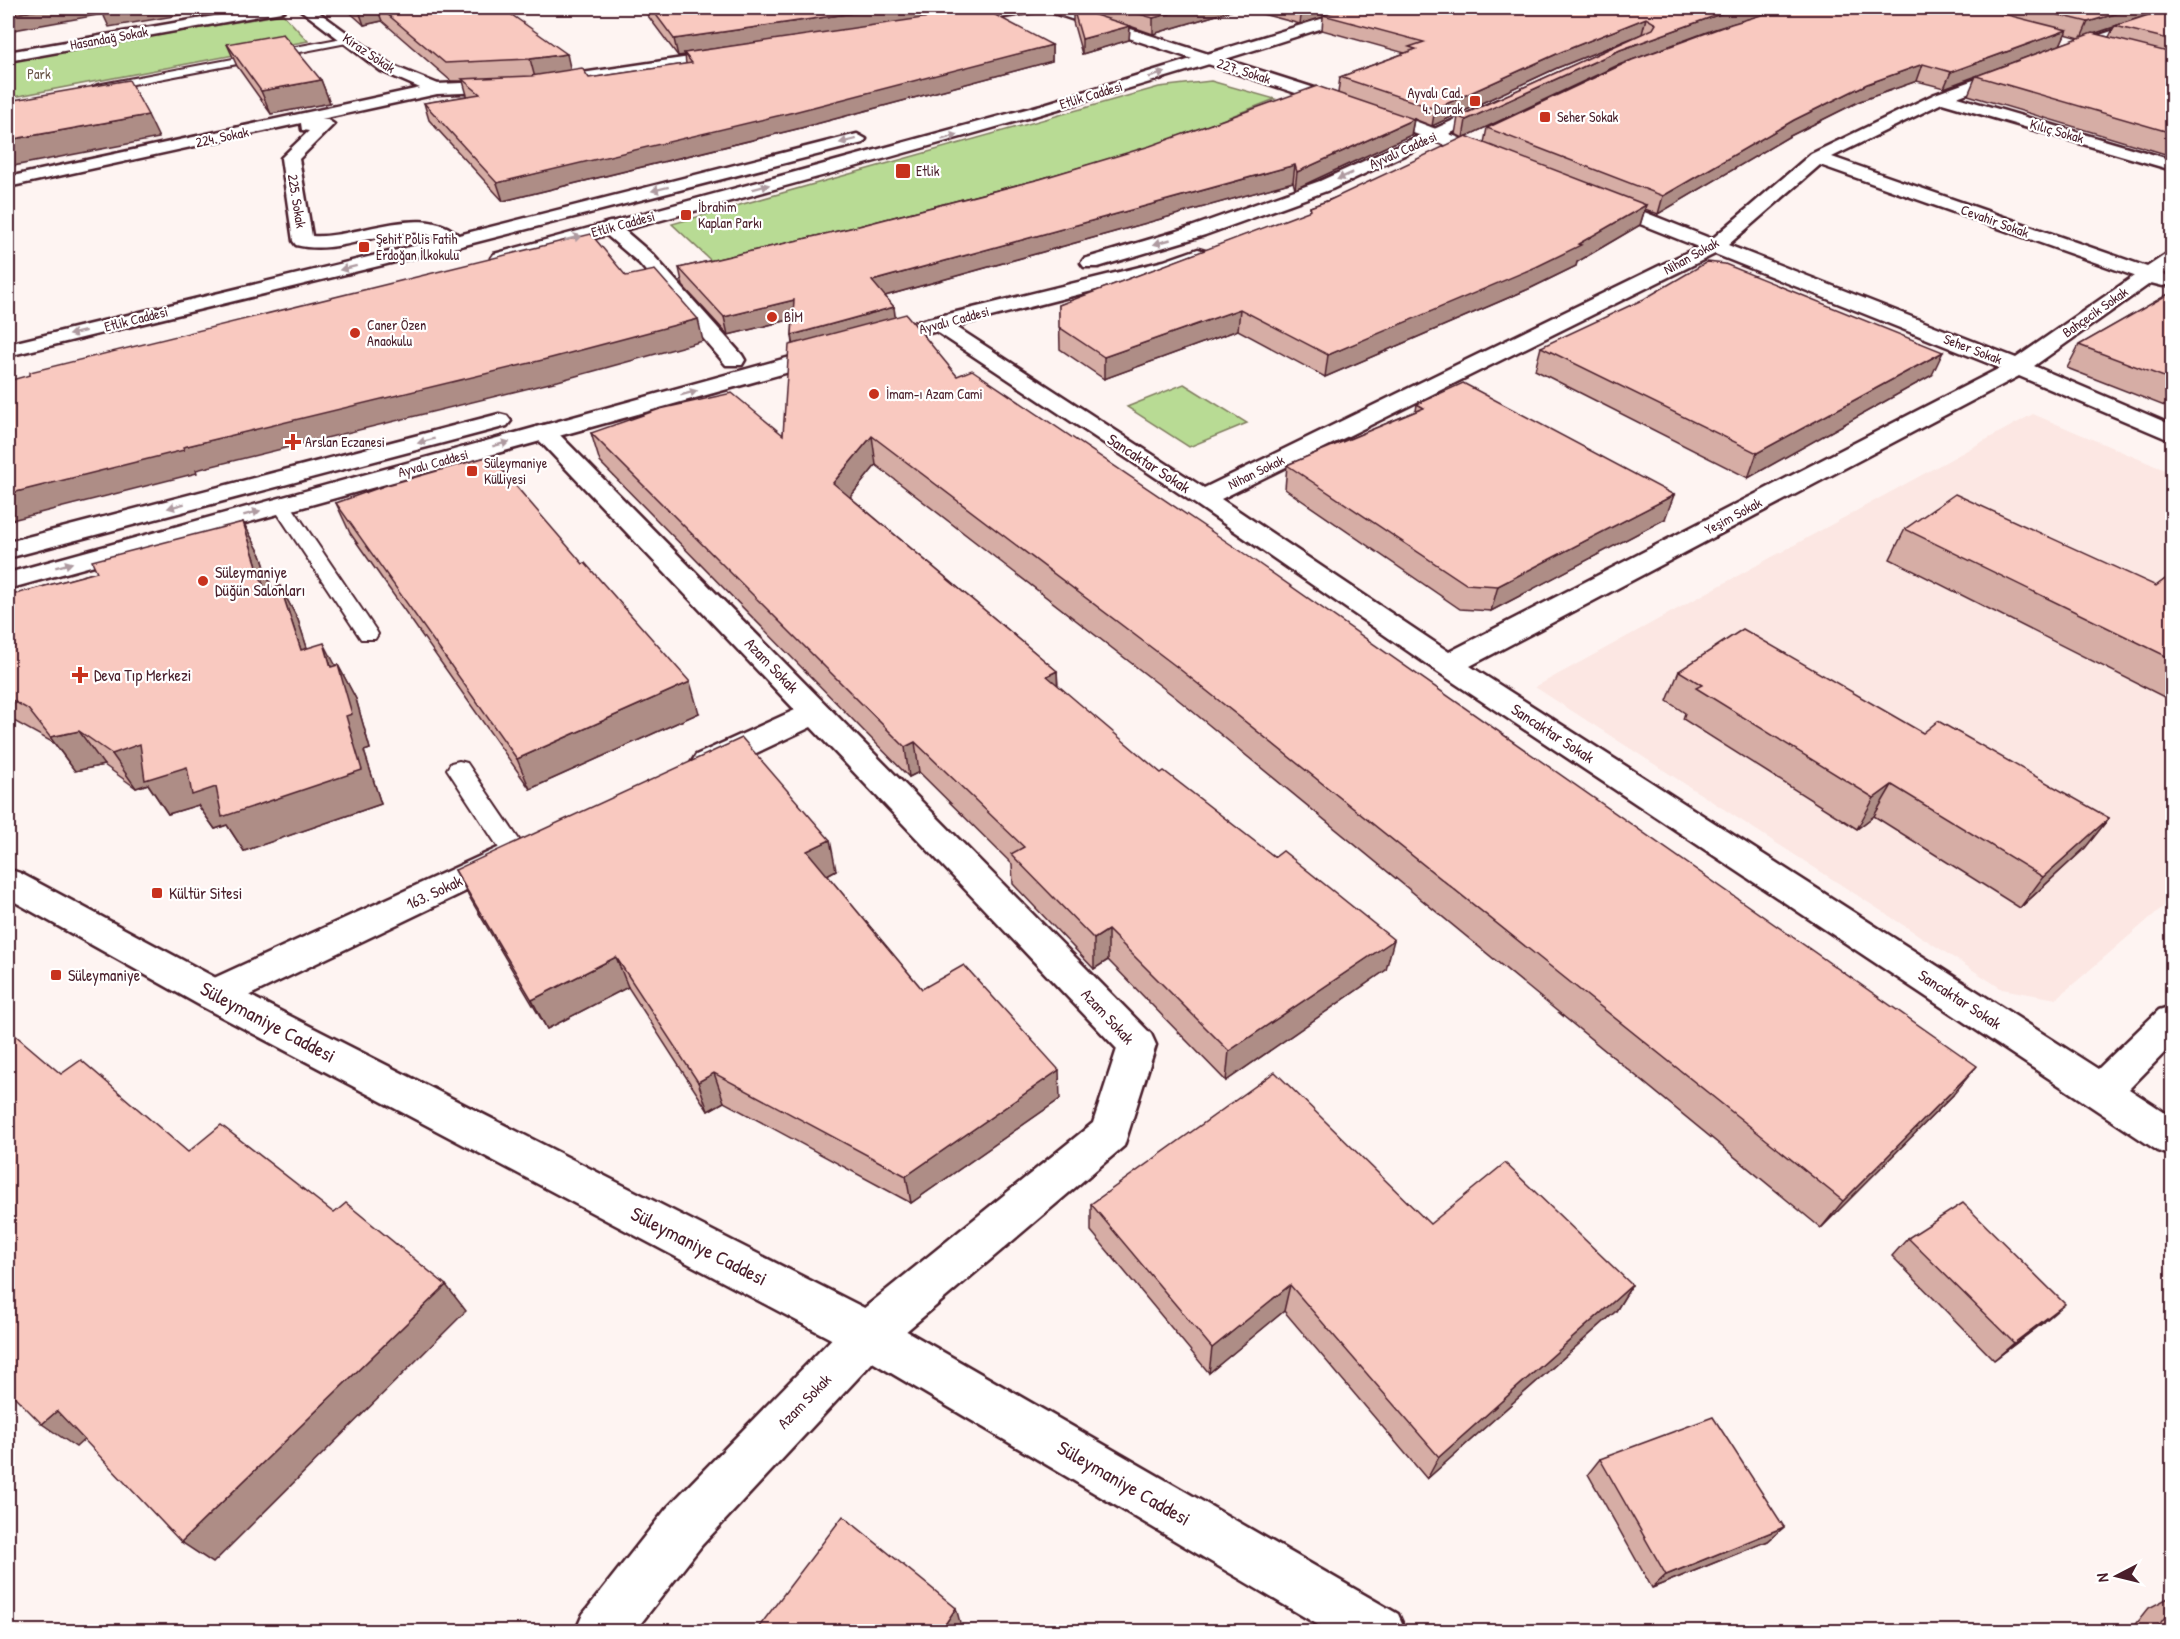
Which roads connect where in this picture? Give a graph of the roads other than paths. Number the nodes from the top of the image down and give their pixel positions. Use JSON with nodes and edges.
{"nodes":[{"id":1,"x":282,"y":8,"type":"edge"},
{"id":2,"x":305,"y":8,"type":"edge"},
{"id":3,"x":1034,"y":8,"type":"edge"},
{"id":4,"x":1052,"y":8,"type":"edge"},
{"id":5,"x":1370,"y":8,"type":"edge"},
{"id":6,"x":2172,"y":15,"type":"edge"},
{"id":7,"x":935,"y":25,"type":"edge"},
{"id":8,"x":1211,"y":38,"type":"dead end"},
{"id":9,"x":2061,"y":39,"type":"edge"},
{"id":10,"x":348,"y":40,"type":"junction"},
{"id":11,"x":2083,"y":44,"type":"junction"},
{"id":12,"x":1177,"y":49,"type":"junction"},
{"id":13,"x":2116,"y":53,"type":"edge"},
{"id":14,"x":741,"y":54,"type":"edge"},
{"id":15,"x":2050,"y":56,"type":"edge"},
{"id":16,"x":8,"y":57,"type":"edge"},
{"id":17,"x":1143,"y":59,"type":"dead end"},
{"id":18,"x":1210,"y":60,"type":"junction"},
{"id":19,"x":2028,"y":65,"type":"edge"},
{"id":20,"x":90,"y":89,"type":"edge"},
{"id":21,"x":437,"y":89,"type":"junction"},
{"id":22,"x":1941,"y":97,"type":"junction"},
{"id":23,"x":1509,"y":100,"type":"edge"},
{"id":24,"x":870,"y":135,"type":"dead end"},
{"id":25,"x":1437,"y":135,"type":"junction"},
{"id":26,"x":1488,"y":136,"type":"edge"},
{"id":27,"x":220,"y":138,"type":"junction"},
{"id":28,"x":1467,"y":146,"type":"junction"},
{"id":29,"x":1817,"y":158,"type":"junction"},
{"id":30,"x":1435,"y":161,"type":"edge"},
{"id":31,"x":1510,"y":164,"type":"edge"},
{"id":32,"x":2172,"y":165,"type":"edge"},
{"id":33,"x":8,"y":182,"type":"edge"},
{"id":34,"x":1585,"y":194,"type":"edge"},
{"id":35,"x":610,"y":228,"type":"junction"},
{"id":36,"x":454,"y":242,"type":"junction"},
{"id":37,"x":1714,"y":247,"type":"junction"},
{"id":38,"x":1213,"y":250,"type":"edge"},
{"id":39,"x":2172,"y":259,"type":"edge"},
{"id":40,"x":483,"y":263,"type":"edge"},
{"id":41,"x":2148,"y":275,"type":"junction"},
{"id":42,"x":2172,"y":284,"type":"edge"},
{"id":43,"x":936,"y":324,"type":"junction"},
{"id":44,"x":8,"y":350,"type":"edge"},
{"id":45,"x":734,"y":360,"type":"junction"},
{"id":46,"x":2018,"y":367,"type":"junction"},
{"id":47,"x":584,"y":399,"type":"dead end"},
{"id":48,"x":529,"y":425,"type":"junction"},
{"id":49,"x":2172,"y":434,"type":"edge"},
{"id":50,"x":1203,"y":498,"type":"junction"},
{"id":51,"x":281,"y":505,"type":"junction"},
{"id":52,"x":8,"y":550,"type":"edge"},
{"id":53,"x":8,"y":581,"type":"edge"},
{"id":54,"x":368,"y":634,"type":"dead end"},
{"id":55,"x":1448,"y":665,"type":"junction"},
{"id":56,"x":817,"y":711,"type":"junction"},
{"id":57,"x":459,"y":770,"type":"dead end"},
{"id":58,"x":677,"y":777,"type":"edge"},
{"id":59,"x":548,"y":838,"type":"edge"},
{"id":60,"x":515,"y":853,"type":"junction"},
{"id":61,"x":8,"y":882,"type":"edge"},
{"id":62,"x":214,"y":995,"type":"junction"},
{"id":63,"x":2172,"y":1022,"type":"edge"},
{"id":64,"x":2101,"y":1091,"type":"junction"},
{"id":65,"x":2172,"y":1138,"type":"edge"},
{"id":66,"x":868,"y":1334,"type":"junction"},
{"id":67,"x":601,"y":1632,"type":"edge"},
{"id":68,"x":1380,"y":1632,"type":"edge"}],
"edges":[{"from":1,"to":16,"type":"street","name":"Hasandağ Sokak"},
{"from":2,"to":10,"type":"street","name":"Kiraz Sokak"},
{"from":3,"to":7,"type":"street"},
{"from":4,"to":12,"type":"street","name":"227. Sokak"},
{"from":5,"to":18,"type":"street","name":"Etlik Caddesi"},
{"from":6,"to":11,"type":"street"},
{"from":8,"to":12,"type":"street"},
{"from":9,"to":11,"type":"street"},
{"from":10,"to":20,"type":"lane"},
{"from":10,"to":21,"type":"street","name":"Kiraz Sokak"},
{"from":11,"to":13,"type":"street"},
{"from":11,"to":15,"type":"street"},
{"from":12,"to":17,"type":"street"},
{"from":12,"to":18,"type":"street","name":"227. Sokak"},
{"from":14,"to":21,"type":"street"},
{"from":18,"to":25,"type":"street","name":"227. Sokak"},
{"from":35,"to":18,"type":"street","name":"Etlik Caddesi","one_way":true},
{"from":19,"to":22,"type":"street","name":"Nihan Sokak"},
{"from":21,"to":27,"type":"street","name":"224. Sokak"},
{"from":22,"to":29,"type":"street","name":"Nihan Sokak"},
{"from":22,"to":32,"type":"street","name":"Kılıç Sokak"},
{"from":23,"to":25,"type":"street","name":"Ayvalı Caddesi"},
{"from":24,"to":36,"type":"street","name":"Etlik Caddesi","one_way":true},
{"from":25,"to":28,"type":"street"},
{"from":25,"to":45,"type":"street","name":"Ayvalı Caddesi","one_way":true},
{"from":26,"to":28,"type":"street","name":"Ayvalı Caddesi"},
{"from":27,"to":33,"type":"street","name":"224. Sokak"},
{"from":27,"to":36,"type":"street","name":"225. Sokak"},
{"from":28,"to":30,"type":"street","name":"Ayvalı Caddesi"},
{"from":28,"to":31,"type":"street"},
{"from":29,"to":37,"type":"street","name":"Nihan Sokak"},
{"from":29,"to":41,"type":"street","name":"Cevahir Sokak"},
{"from":34,"to":37,"type":"street","name":"Seher Sokak"},
{"from":40,"to":35,"type":"street","name":"Etlik Caddesi","one_way":true},
{"from":35,"to":45,"type":"street"},
{"from":36,"to":44,"type":"street","name":"Etlik Caddesi","one_way":true},
{"from":37,"to":46,"type":"street","name":"Seher Sokak"},
{"from":37,"to":50,"type":"street","name":"Nihan Sokak"},
{"from":38,"to":43,"type":"street","name":"Ayvalı Caddesi"},
{"from":39,"to":41,"type":"street","name":"Bahçecik Sokak"},
{"from":41,"to":42,"type":"street","name":"Cevahir Sokak"},
{"from":41,"to":46,"type":"street","name":"Bahçecik Sokak"},
{"from":48,"to":43,"type":"street","name":"Ayvalı Caddesi","one_way":true},
{"from":43,"to":50,"type":"street","name":"Sancaktar Sokak"},
{"from":45,"to":47,"type":"street","name":"Ayvalı Caddesi"},
{"from":46,"to":49,"type":"street","name":"Seher Sokak"},
{"from":46,"to":55,"type":"street","name":"Yeşim Sokak"},
{"from":51,"to":48,"type":"street","name":"Ayvalı Caddesi","one_way":true},
{"from":48,"to":52,"type":"street","name":"Ayvalı Caddesi","one_way":true},
{"from":48,"to":56,"type":"street","name":"Azam Sokak"},
{"from":50,"to":55,"type":"street","name":"Sancaktar Sokak"},
{"from":53,"to":51,"type":"street","name":"Ayvalı Caddesi","one_way":true},
{"from":51,"to":54,"type":"lane"},
{"from":55,"to":64,"type":"street","name":"Sancaktar Sokak"},
{"from":56,"to":58,"type":"street"},
{"from":56,"to":66,"type":"street","name":"Azam Sokak"},
{"from":57,"to":60,"type":"lane"},
{"from":59,"to":60,"type":"street","name":"163. Sokak"},
{"from":60,"to":62,"type":"street","name":"163. Sokak"},
{"from":61,"to":62,"type":"street","name":"Süleymaniye Caddesi"},
{"from":62,"to":66,"type":"street","name":"Süleymaniye Caddesi"},
{"from":63,"to":64,"type":"street"},
{"from":64,"to":65,"type":"street","name":"Sancaktar Sokak"},
{"from":66,"to":67,"type":"street","name":"Azam Sokak"},
{"from":66,"to":68,"type":"street","name":"Süleymaniye Caddesi"}]}
